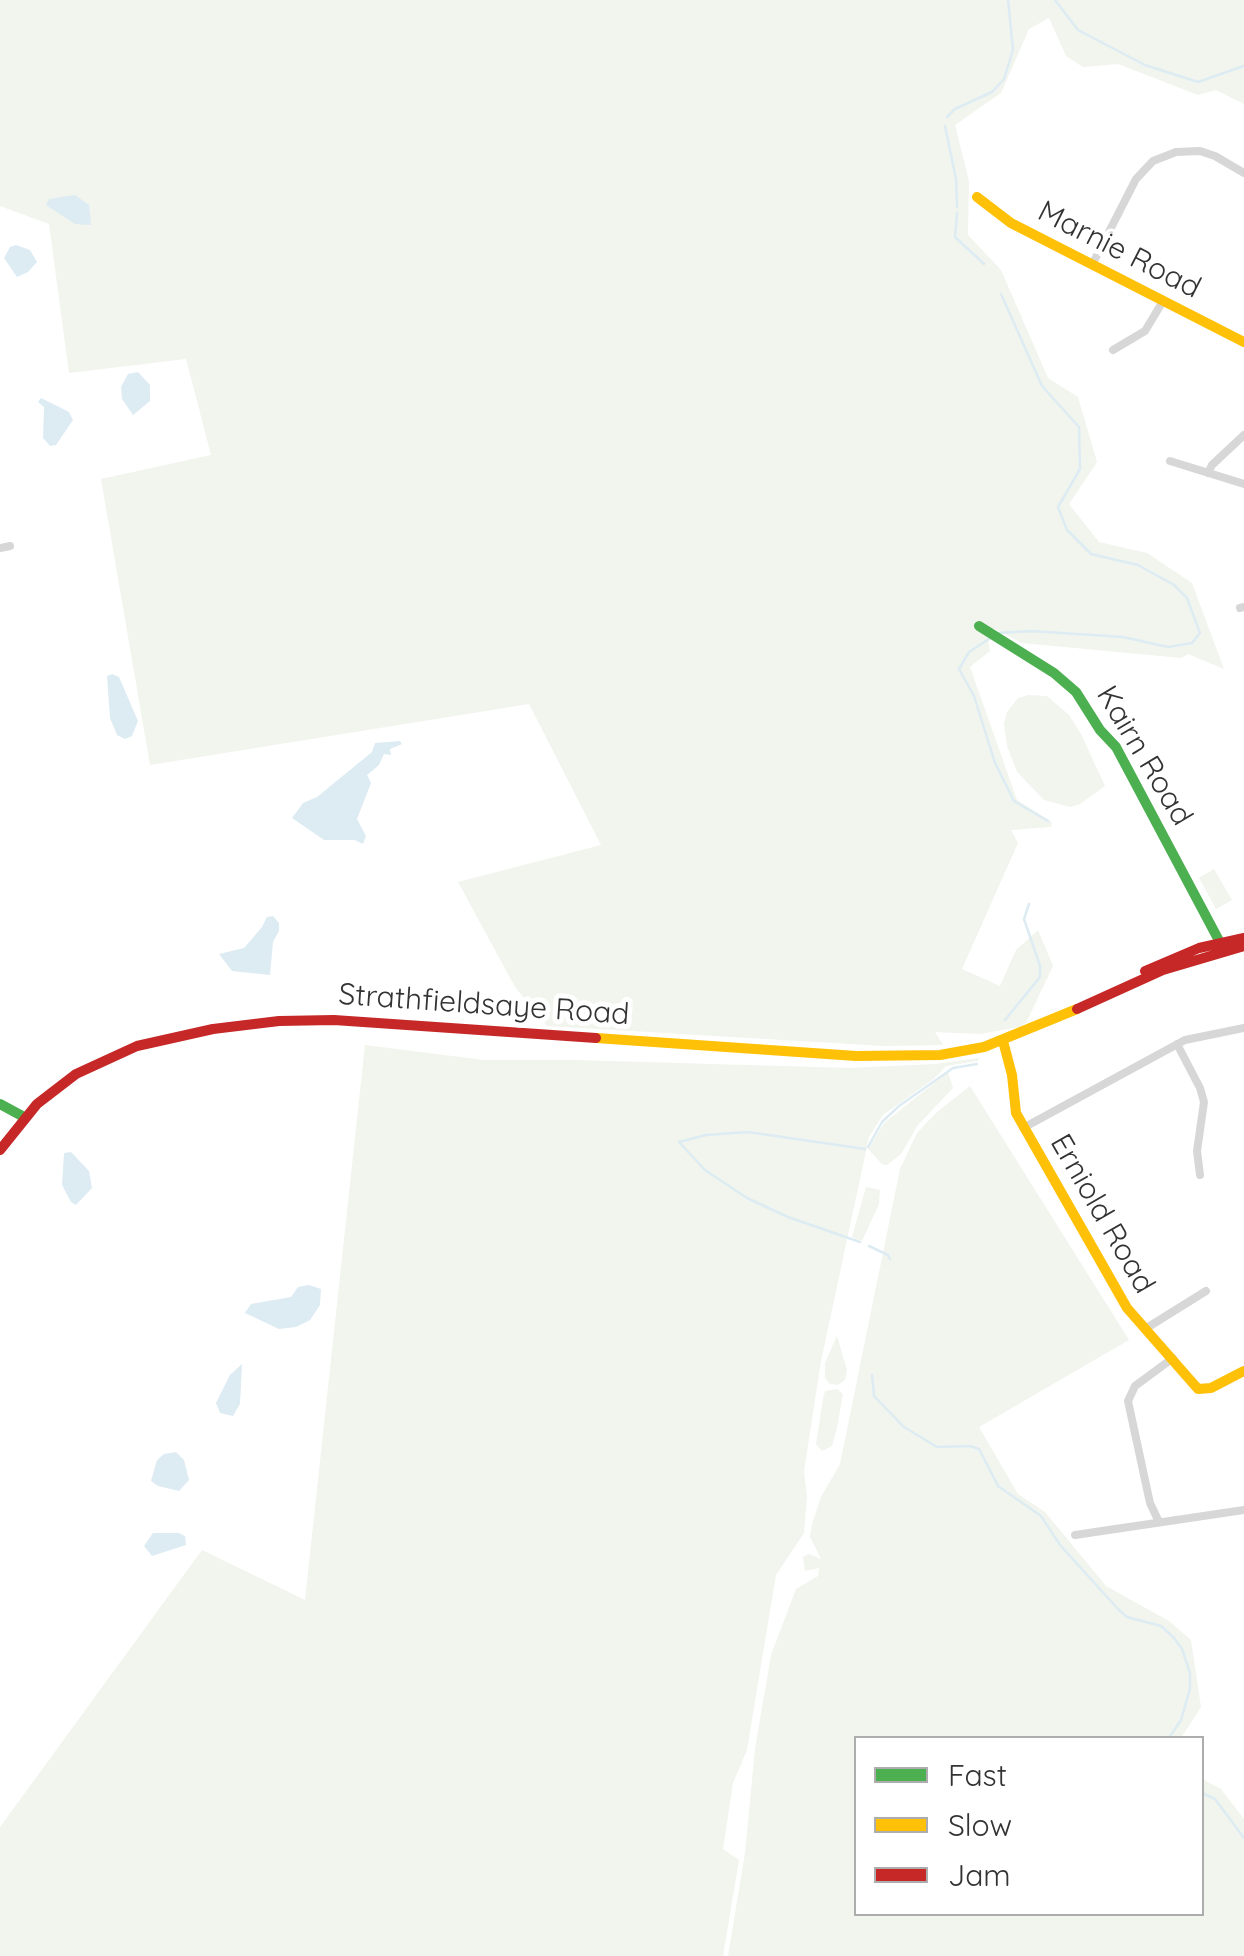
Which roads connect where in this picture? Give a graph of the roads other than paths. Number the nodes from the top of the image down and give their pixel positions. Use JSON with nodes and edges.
{"nodes":[{"id":1,"x":1244,"y":173,"type":"edge"},
{"id":2,"x":977,"y":197,"type":"dead end"},
{"id":3,"x":1092,"y":265,"type":"junction"},
{"id":4,"x":1163,"y":301,"type":"junction"},
{"id":5,"x":1244,"y":342,"type":"edge"},
{"id":6,"x":1114,"y":350,"type":"dead end"},
{"id":7,"x":1244,"y":435,"type":"edge"},
{"id":8,"x":1170,"y":461,"type":"dead end"},
{"id":9,"x":1208,"y":473,"type":"junction"},
{"id":10,"x":1244,"y":484,"type":"edge"},
{"id":11,"x":979,"y":626,"type":"dead end"},
{"id":12,"x":1244,"y":938,"type":"edge"},
{"id":13,"x":1223,"y":946,"type":"junction"},
{"id":14,"x":1244,"y":946,"type":"edge"},
{"id":15,"x":1244,"y":1028,"type":"edge"},
{"id":16,"x":1003,"y":1041,"type":"junction"},
{"id":17,"x":1177,"y":1044,"type":"junction"},
{"id":18,"x":0,"y":1104,"type":"edge"},
{"id":19,"x":24,"y":1117,"type":"junction"},
{"id":20,"x":1023,"y":1128,"type":"junction"},
{"id":21,"x":0,"y":1150,"type":"edge"},
{"id":22,"x":1200,"y":1175,"type":"dead end"},
{"id":23,"x":1206,"y":1291,"type":"dead end"},
{"id":24,"x":1145,"y":1328,"type":"junction"},
{"id":25,"x":1173,"y":1358,"type":"junction"},
{"id":26,"x":1244,"y":1370,"type":"edge"},
{"id":27,"x":1150,"y":1503,"type":"junction"},
{"id":28,"x":1244,"y":1510,"type":"edge"},
{"id":29,"x":1142,"y":1517,"type":"junction"},
{"id":30,"x":1159,"y":1522,"type":"junction"},
{"id":31,"x":1075,"y":1535,"type":"dead end"}],
"edges":[{"from":1,"to":3,"type":"street"},
{"from":2,"to":3,"type":"main road","name":"Marnie Road"},
{"from":3,"to":4,"type":"main road","name":"Marnie Road"},
{"from":4,"to":5,"type":"main road","name":"Marnie Road"},
{"from":4,"to":6,"type":"street"},
{"from":7,"to":9,"type":"street"},
{"from":8,"to":9,"type":"street"},
{"from":9,"to":10,"type":"street"},
{"from":11,"to":13,"type":"main road","name":"Kairn Road"},
{"from":12,"to":13,"type":"main road"},
{"from":13,"to":14,"type":"main road"},
{"from":13,"to":16,"type":"main road","name":"Strathfieldsaye Road"},
{"from":15,"to":17,"type":"street"},
{"from":16,"to":19,"type":"main road","name":"Strathfieldsaye Road"},
{"from":16,"to":20,"type":"main road","name":"Erniold Road"},
{"from":17,"to":20,"type":"street"},
{"from":17,"to":22,"type":"street"},
{"from":18,"to":19,"type":"main road"},
{"from":19,"to":21,"type":"main road","name":"Strathfieldsaye Road"},
{"from":20,"to":24,"type":"main road","name":"Erniold Road"},
{"from":23,"to":24,"type":"street"},
{"from":24,"to":25,"type":"main road","name":"Erniold Road"},
{"from":25,"to":26,"type":"main road","name":"Erniold Road"},
{"from":25,"to":27,"type":"street"},
{"from":27,"to":29,"type":"street"},
{"from":27,"to":30,"type":"street"},
{"from":28,"to":30,"type":"street"},
{"from":29,"to":30,"type":"street"},
{"from":29,"to":31,"type":"street"}]}
